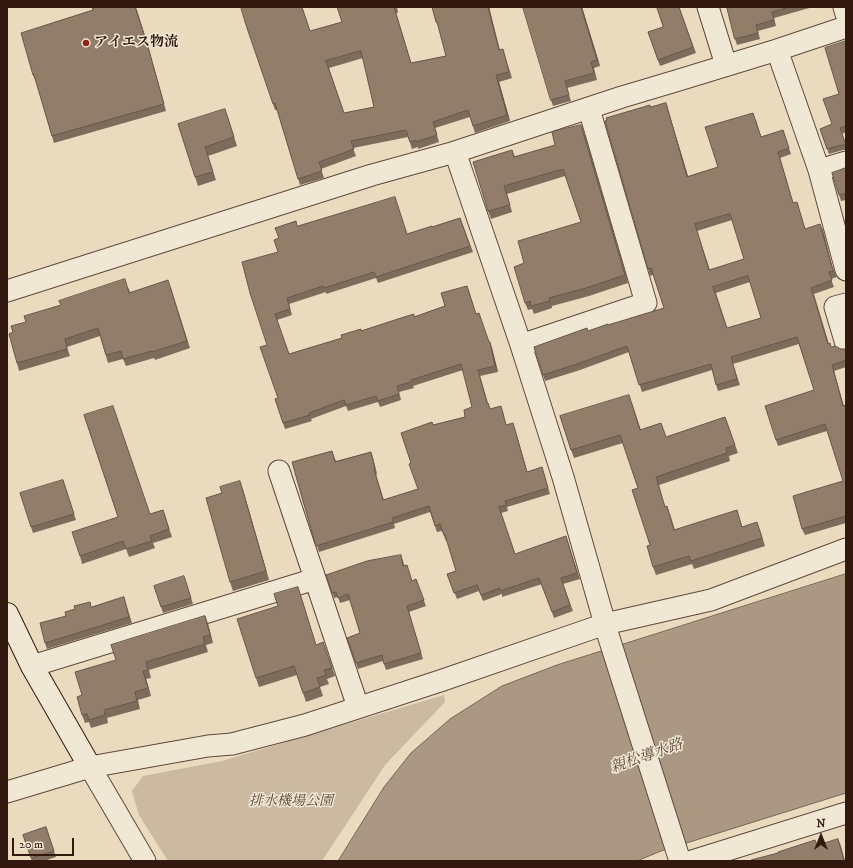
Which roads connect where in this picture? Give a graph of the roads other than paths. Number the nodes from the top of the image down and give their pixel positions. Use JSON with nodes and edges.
{"nodes":[{"id":1,"x":708,"y":7,"type":"edge"},
{"id":2,"x":844,"y":7,"type":"edge"},
{"id":3,"x":846,"y":14,"type":"edge"},
{"id":4,"x":846,"y":27,"type":"edge"},
{"id":5,"x":777,"y":50,"type":"junction"},
{"id":6,"x":726,"y":65,"type":"junction"},
{"id":7,"x":589,"y":108,"type":"junction"},
{"id":8,"x":455,"y":152,"type":"junction"},
{"id":9,"x":846,"y":162,"type":"edge"},
{"id":10,"x":819,"y":170,"type":"junction"},
{"id":11,"x":846,"y":270,"type":"edge"},
{"id":12,"x":7,"y":292,"type":"edge"},
{"id":13,"x":846,"y":304,"type":"edge"},
{"id":14,"x":846,"y":344,"type":"edge"},
{"id":15,"x":521,"y":345,"type":"junction"},
{"id":16,"x":279,"y":470,"type":"dead end"},
{"id":17,"x":846,"y":549,"type":"edge"},
{"id":18,"x":315,"y":578,"type":"junction"},
{"id":19,"x":7,"y":614,"type":"edge"},
{"id":20,"x":607,"y":631,"type":"junction"},
{"id":21,"x":32,"y":666,"type":"junction"},
{"id":22,"x":358,"y":707,"type":"junction"},
{"id":23,"x":90,"y":767,"type":"junction"},
{"id":24,"x":7,"y":792,"type":"edge"},
{"id":25,"x":846,"y":813,"type":"edge"},
{"id":26,"x":683,"y":857,"type":"edge"},
{"id":27,"x":145,"y":861,"type":"edge"}],
"edges":[{"from":1,"to":6,"type":"street"},
{"from":2,"to":3,"type":"street"},
{"from":4,"to":5,"type":"street"},
{"from":5,"to":6,"type":"street"},
{"from":5,"to":10,"type":"street"},
{"from":6,"to":7,"type":"street"},
{"from":7,"to":8,"type":"street"},
{"from":7,"to":15,"type":"street"},
{"from":8,"to":12,"type":"street"},
{"from":8,"to":15,"type":"street"},
{"from":9,"to":10,"type":"street"},
{"from":10,"to":11,"type":"street"},
{"from":13,"to":14,"type":"street"},
{"from":15,"to":20,"type":"street"},
{"from":16,"to":18,"type":"street"},
{"from":17,"to":20,"type":"street"},
{"from":18,"to":21,"type":"street"},
{"from":18,"to":22,"type":"street"},
{"from":19,"to":21,"type":"street"},
{"from":20,"to":22,"type":"street"},
{"from":20,"to":26,"type":"street"},
{"from":21,"to":23,"type":"street"},
{"from":22,"to":23,"type":"street"},
{"from":23,"to":24,"type":"street"},
{"from":23,"to":27,"type":"street"},
{"from":25,"to":26,"type":"street"}]}
